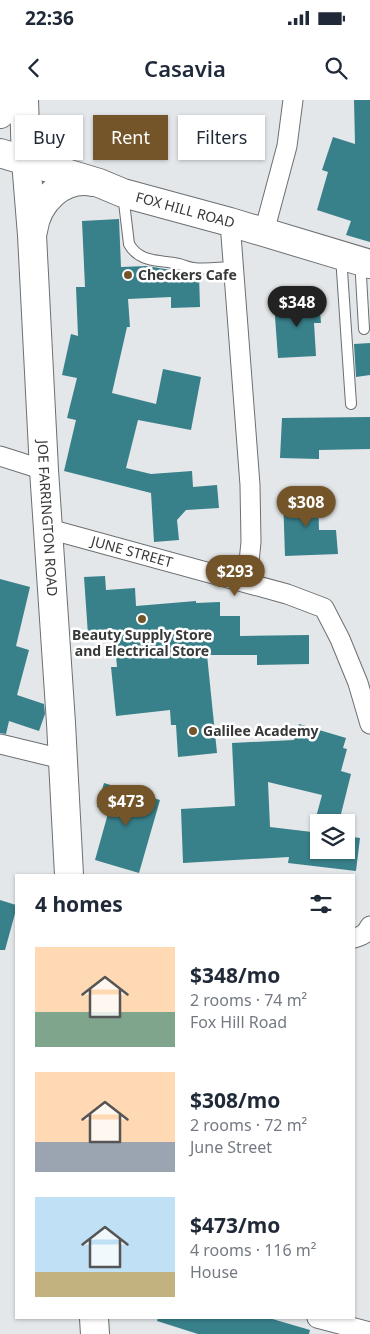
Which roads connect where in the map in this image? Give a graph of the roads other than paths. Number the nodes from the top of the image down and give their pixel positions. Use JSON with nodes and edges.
{"nodes":[{"id":1,"x":11,"y":100,"type":"edge"},
{"id":2,"x":24,"y":100,"type":"edge"},
{"id":3,"x":293,"y":100,"type":"edge"},
{"id":4,"x":0,"y":114,"type":"edge"},
{"id":5,"x":0,"y":153,"type":"edge"},
{"id":6,"x":26,"y":161,"type":"junction"},
{"id":7,"x":111,"y":188,"type":"junction"},
{"id":8,"x":230,"y":222,"type":"junction"},
{"id":9,"x":264,"y":232,"type":"junction"},
{"id":10,"x":32,"y":235,"type":"junction"},
{"id":11,"x":358,"y":261,"type":"edge"},
{"id":12,"x":233,"y":267,"type":"junction"},
{"id":13,"x":364,"y":329,"type":"dead end"},
{"id":14,"x":351,"y":404,"type":"dead end"},
{"id":15,"x":0,"y":456,"type":"edge"},
{"id":16,"x":44,"y":470,"type":"junction"},
{"id":17,"x":49,"y":529,"type":"junction"},
{"id":18,"x":247,"y":582,"type":"junction"},
{"id":19,"x":370,"y":724,"type":"edge"},
{"id":20,"x":0,"y":744,"type":"edge"},
{"id":21,"x":62,"y":759,"type":"junction"},
{"id":22,"x":69,"y":874,"type":"edge"},
{"id":23,"x":370,"y":926,"type":"edge"},
{"id":24,"x":355,"y":938,"type":"edge"},
{"id":25,"x":94,"y":1319,"type":"edge"},
{"id":26,"x":321,"y":1319,"type":"edge"},
{"id":27,"x":370,"y":1332,"type":"edge"},
{"id":28,"x":95,"y":1334,"type":"edge"}],
"edges":[{"from":1,"to":4,"type":"main road"},
{"from":2,"to":6,"type":"main road","name":"JOE FARRINGTON ROAD"},
{"from":3,"to":9,"type":"street"},
{"from":5,"to":6,"type":"main road","name":"FOX HILL ROAD"},
{"from":6,"to":7,"type":"main road","name":"FOX HILL ROAD"},
{"from":6,"to":10,"type":"main road","name":"JOE FARRINGTON ROAD"},
{"from":7,"to":8,"type":"main road","name":"FOX HILL ROAD"},
{"from":7,"to":10,"type":"main road"},
{"from":7,"to":12,"type":"lane"},
{"from":8,"to":9,"type":"main road","name":"FOX HILL ROAD"},
{"from":8,"to":12,"type":"street"},
{"from":9,"to":11,"type":"main road","name":"FOX HILL ROAD"},
{"from":10,"to":16,"type":"main road","name":"JOE FARRINGTON ROAD"},
{"from":11,"to":13,"type":"lane"},
{"from":11,"to":14,"type":"lane"},
{"from":12,"to":18,"type":"street"},
{"from":15,"to":16,"type":"street"},
{"from":16,"to":17,"type":"main road","name":"JOE FARRINGTON ROAD"},
{"from":17,"to":18,"type":"street","name":"JUNE STREET"},
{"from":17,"to":21,"type":"main road","name":"JOE FARRINGTON ROAD"},
{"from":18,"to":19,"type":"street","name":"JUNE STREET"},
{"from":20,"to":21,"type":"street"},
{"from":21,"to":22,"type":"main road","name":"JOE FARRINGTON ROAD"},
{"from":23,"to":24,"type":"street"},
{"from":25,"to":28,"type":"main road"},
{"from":26,"to":27,"type":"street"}]}
